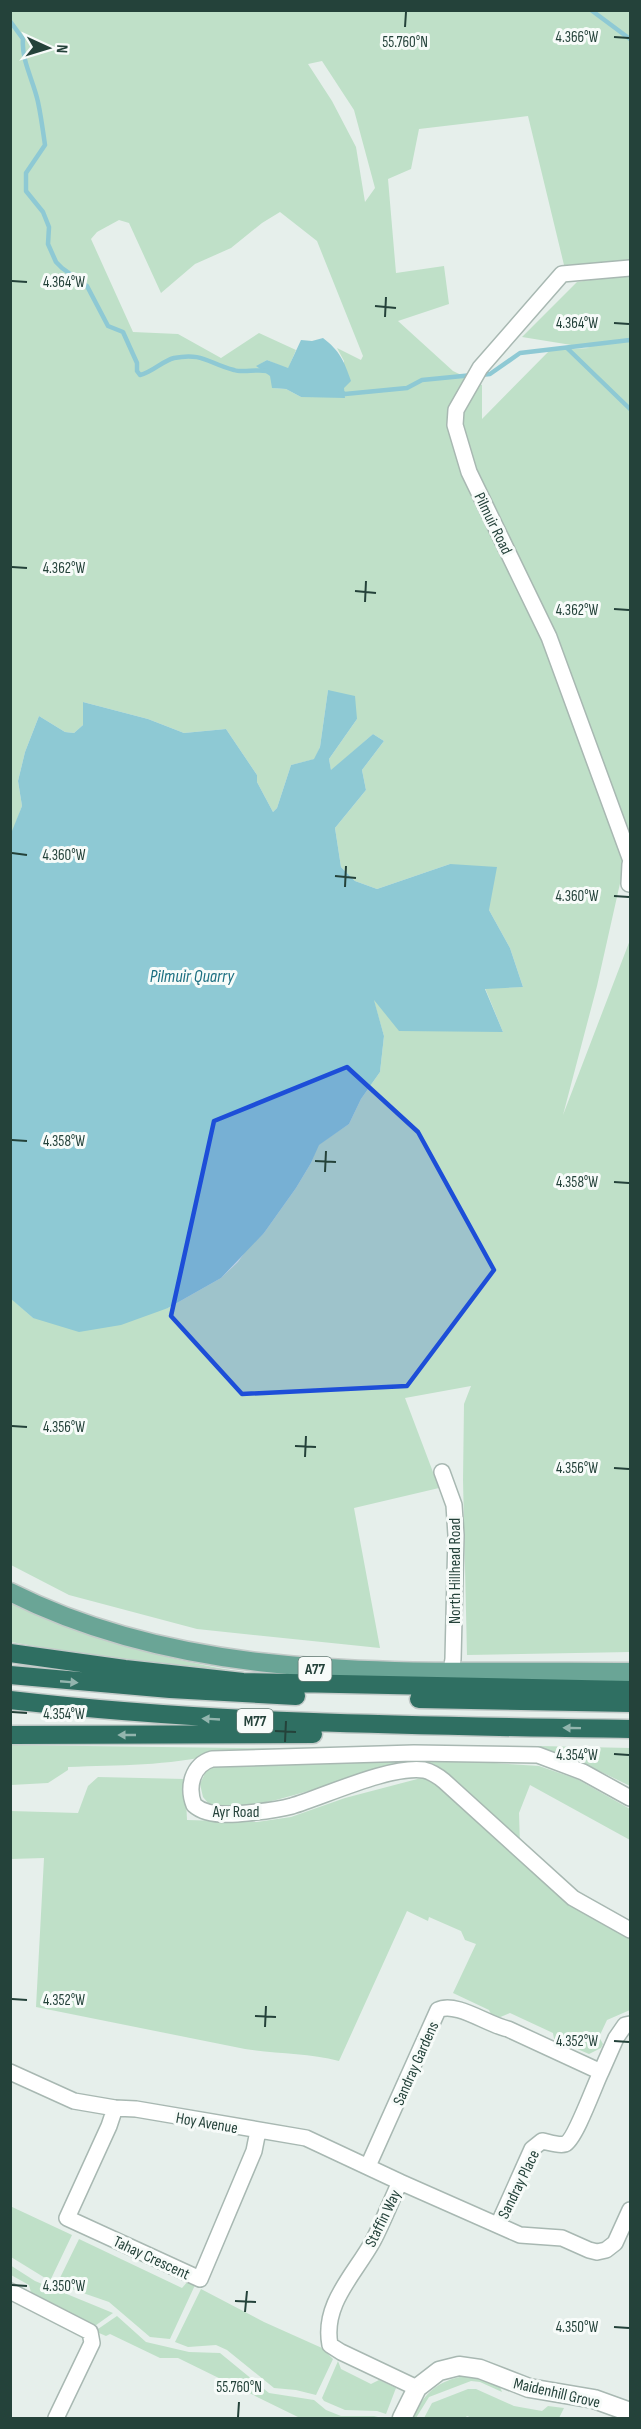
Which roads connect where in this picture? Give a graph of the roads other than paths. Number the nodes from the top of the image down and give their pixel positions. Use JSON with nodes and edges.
{"nodes":[{"id":1,"x":630,"y":268,"type":"edge"},
{"id":2,"x":630,"y":858,"type":"edge"},
{"id":3,"x":630,"y":864,"type":"edge"},
{"id":4,"x":629,"y":884,"type":"dead end"},
{"id":5,"x":442,"y":1472,"type":"dead end"},
{"id":6,"x":10,"y":1592,"type":"edge"},
{"id":7,"x":10,"y":1653,"type":"edge"},
{"id":8,"x":450,"y":1672,"type":"junction"},
{"id":9,"x":630,"y":1672,"type":"edge"},
{"id":10,"x":10,"y":1675,"type":"edge"},
{"id":11,"x":630,"y":1690,"type":"edge"},
{"id":12,"x":10,"y":1700,"type":"edge"},
{"id":13,"x":630,"y":1702,"type":"edge"},
{"id":14,"x":501,"y":1727,"type":"junction"},
{"id":15,"x":630,"y":1729,"type":"edge"},
{"id":16,"x":10,"y":1735,"type":"edge"},
{"id":17,"x":630,"y":1798,"type":"edge"},
{"id":18,"x":630,"y":1930,"type":"edge"},
{"id":19,"x":630,"y":2024,"type":"edge"},
{"id":20,"x":10,"y":2072,"type":"edge"},
{"id":21,"x":601,"y":2072,"type":"junction"},
{"id":22,"x":115,"y":2108,"type":"junction"},
{"id":23,"x":258,"y":2131,"type":"junction"},
{"id":24,"x":369,"y":2166,"type":"junction"},
{"id":25,"x":400,"y":2182,"type":"junction"},
{"id":26,"x":630,"y":2210,"type":"edge"},
{"id":27,"x":498,"y":2225,"type":"junction"},
{"id":28,"x":10,"y":2291,"type":"edge"},
{"id":29,"x":417,"y":2388,"type":"junction"},
{"id":30,"x":630,"y":2412,"type":"edge"},
{"id":31,"x":56,"y":2418,"type":"edge"},
{"id":32,"x":402,"y":2418,"type":"edge"}],
"edges":[{"from":1,"to":2,"type":"street","name":"Pilmuir Road"},
{"from":3,"to":4,"type":"street"},
{"from":5,"to":8,"type":"street","name":"North Hillhead Road"},
{"from":6,"to":8,"type":"main road","number":"A77"},
{"from":7,"to":11,"type":"highway"},
{"from":8,"to":9,"type":"main road","number":"A77"},
{"from":10,"to":13,"type":"highway","number":"M77","one_way":true},
{"from":14,"to":12,"type":"highway","number":"M77","one_way":true},
{"from":15,"to":14,"type":"highway","number":"M77","one_way":true},
{"from":14,"to":16,"type":"highway","number":"M77","one_way":true},
{"from":17,"to":18,"type":"street","name":"Ayr Road"},
{"from":19,"to":21,"type":"street"},
{"from":20,"to":22,"type":"street","name":"Hoy Avenue"},
{"from":21,"to":24,"type":"street","name":"Sandray Gardens"},
{"from":21,"to":27,"type":"street","name":"Sandray Place"},
{"from":22,"to":23,"type":"street","name":"Hoy Avenue"},
{"from":22,"to":23,"type":"street","name":"Tahay Crescent"},
{"from":23,"to":24,"type":"street","name":"Hoy Avenue"},
{"from":24,"to":25,"type":"street","name":"Hoy Avenue"},
{"from":25,"to":27,"type":"street","name":"Staffin Way"},
{"from":25,"to":29,"type":"street","name":"Staffin Way"},
{"from":26,"to":27,"type":"street","name":"Staffin Way"},
{"from":28,"to":31,"type":"street"},
{"from":29,"to":30,"type":"street","name":"Maidenhill Grove"},
{"from":29,"to":32,"type":"street","name":"Maidenhill Grove"}]}
